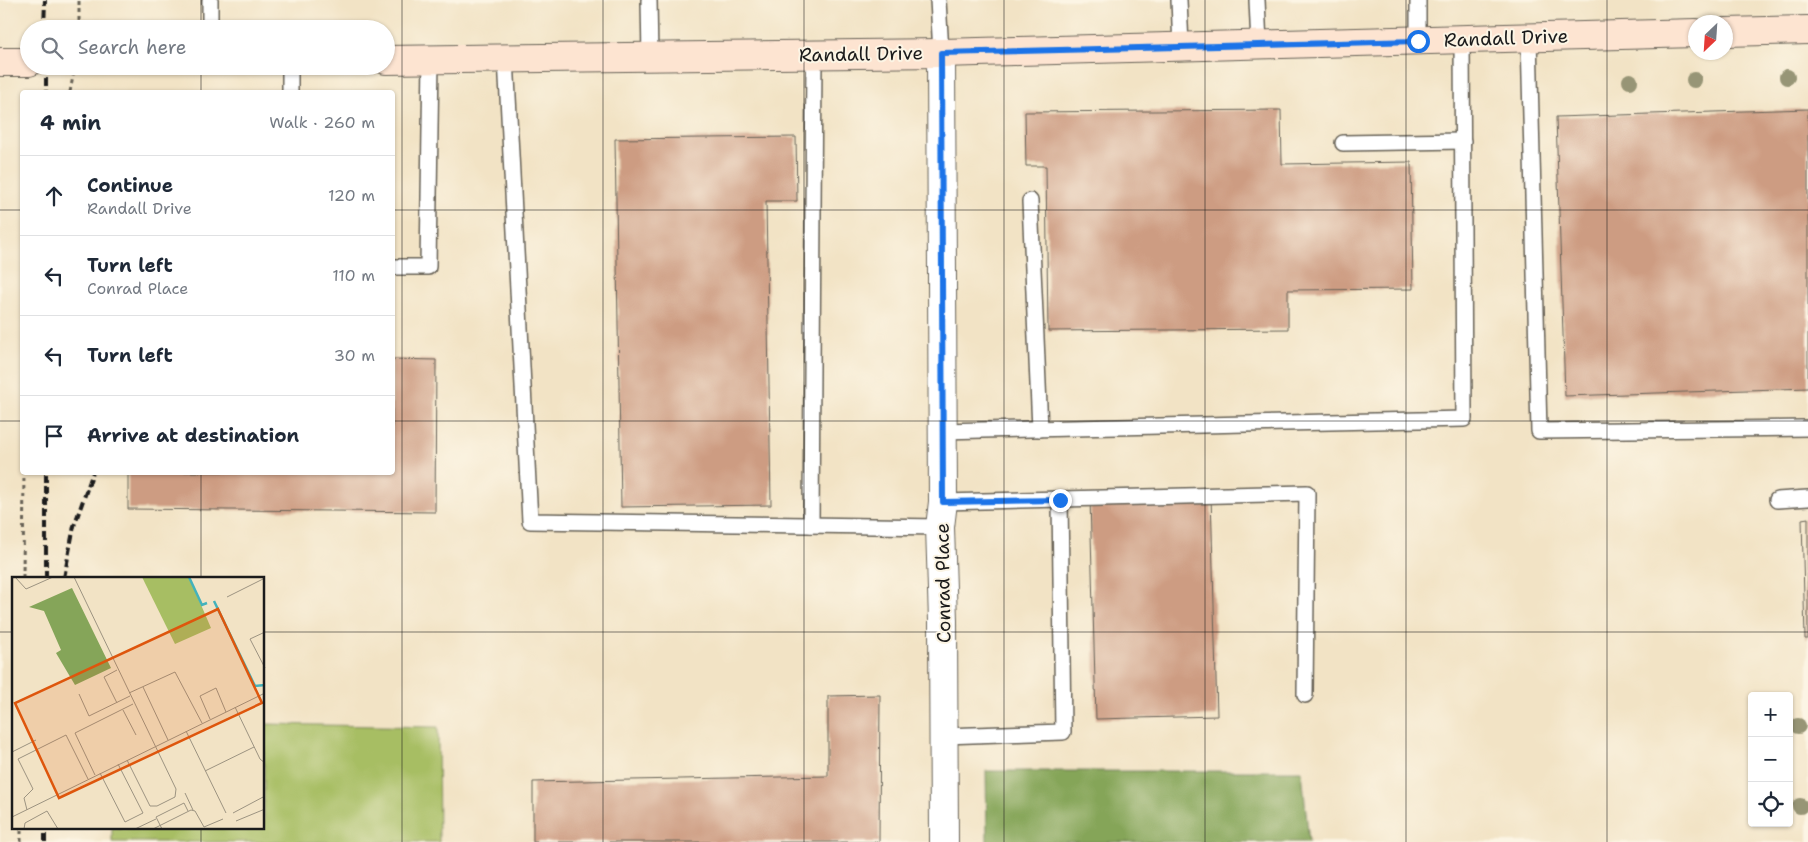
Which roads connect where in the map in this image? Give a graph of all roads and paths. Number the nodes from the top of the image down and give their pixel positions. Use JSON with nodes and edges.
{"nodes":[{"id":1,"x":79,"y":0,"type":"edge"},
{"id":2,"x":210,"y":0,"type":"edge"},
{"id":3,"x":649,"y":0,"type":"edge"},
{"id":4,"x":938,"y":0,"type":"edge"},
{"id":5,"x":1179,"y":0,"type":"edge"},
{"id":6,"x":1257,"y":0,"type":"edge"},
{"id":7,"x":1418,"y":0,"type":"edge"},
{"id":8,"x":79,"y":20,"type":"edge"},
{"id":9,"x":210,"y":20,"type":"edge"},
{"id":10,"x":1808,"y":30,"type":"edge"},
{"id":11,"x":1733,"y":32,"type":"edge"},
{"id":12,"x":1688,"y":33,"type":"edge"},
{"id":13,"x":1529,"y":38,"type":"junction"},
{"id":14,"x":1462,"y":39,"type":"junction"},
{"id":15,"x":1418,"y":41,"type":"junction"},
{"id":16,"x":1259,"y":45,"type":"junction"},
{"id":17,"x":1181,"y":47,"type":"junction"},
{"id":18,"x":941,"y":53,"type":"junction"},
{"id":19,"x":814,"y":55,"type":"junction"},
{"id":20,"x":650,"y":57,"type":"junction"},
{"id":21,"x":506,"y":58,"type":"junction"},
{"id":22,"x":431,"y":59,"type":"junction"},
{"id":23,"x":395,"y":60,"type":"edge"},
{"id":24,"x":0,"y":62,"type":"edge"},
{"id":25,"x":20,"y":62,"type":"edge"},
{"id":26,"x":73,"y":75,"type":"edge"},
{"id":27,"x":290,"y":75,"type":"edge"},
{"id":28,"x":70,"y":90,"type":"edge"},
{"id":29,"x":290,"y":90,"type":"edge"},
{"id":30,"x":1463,"y":140,"type":"junction"},
{"id":31,"x":1342,"y":143,"type":"dead end"},
{"id":32,"x":1030,"y":201,"type":"dead end"},
{"id":33,"x":395,"y":267,"type":"edge"},
{"id":34,"x":1808,"y":428,"type":"edge"},
{"id":35,"x":1040,"y":429,"type":"junction"},
{"id":36,"x":942,"y":431,"type":"junction"},
{"id":37,"x":24,"y":475,"type":"edge"},
{"id":38,"x":1808,"y":498,"type":"edge"},
{"id":39,"x":1060,"y":500,"type":"junction"},
{"id":40,"x":1777,"y":500,"type":"dead end"},
{"id":41,"x":942,"y":514,"type":"junction"},
{"id":42,"x":811,"y":525,"type":"junction"},
{"id":43,"x":23,"y":577,"type":"edge"},
{"id":44,"x":1306,"y":695,"type":"dead end"},
{"id":45,"x":944,"y":736,"type":"junction"},
{"id":46,"x":944,"y":842,"type":"edge"}],
"edges":[{"from":1,"to":8,"type":"path"},
{"from":2,"to":9,"type":"lane"},
{"from":3,"to":20,"type":"lane"},
{"from":4,"to":18,"type":"lane"},
{"from":5,"to":17,"type":"lane"},
{"from":6,"to":16,"type":"lane"},
{"from":7,"to":15,"type":"lane"},
{"from":10,"to":11,"type":"street"},
{"from":12,"to":13,"type":"street","name":"Randall Drive"},
{"from":13,"to":14,"type":"street","name":"Randall Drive"},
{"from":13,"to":34,"type":"lane"},
{"from":14,"to":15,"type":"street","name":"Randall Drive"},
{"from":14,"to":30,"type":"lane"},
{"from":15,"to":16,"type":"street","name":"Randall Drive"},
{"from":16,"to":17,"type":"street","name":"Randall Drive"},
{"from":17,"to":18,"type":"street","name":"Randall Drive"},
{"from":18,"to":19,"type":"street","name":"Randall Drive"},
{"from":18,"to":36,"type":"street","name":"Conrad Place"},
{"from":19,"to":20,"type":"street","name":"Randall Drive"},
{"from":19,"to":42,"type":"lane"},
{"from":20,"to":21,"type":"street","name":"Randall Drive"},
{"from":21,"to":22,"type":"street","name":"Randall Drive"},
{"from":21,"to":42,"type":"lane"},
{"from":22,"to":23,"type":"street","name":"Randall Drive"},
{"from":22,"to":33,"type":"lane"},
{"from":24,"to":25,"type":"street"},
{"from":26,"to":28,"type":"path"},
{"from":27,"to":29,"type":"lane"},
{"from":30,"to":31,"type":"lane"},
{"from":30,"to":35,"type":"lane"},
{"from":32,"to":35,"type":"lane"},
{"from":35,"to":36,"type":"lane"},
{"from":36,"to":41,"type":"street","name":"Conrad Place"},
{"from":37,"to":43,"type":"path"},
{"from":38,"to":40,"type":"lane"},
{"from":39,"to":41,"type":"lane"},
{"from":39,"to":44,"type":"lane"},
{"from":39,"to":45,"type":"lane"},
{"from":41,"to":42,"type":"lane"},
{"from":41,"to":45,"type":"street","name":"Conrad Place"},
{"from":45,"to":46,"type":"street","name":"Conrad Place"}]}
